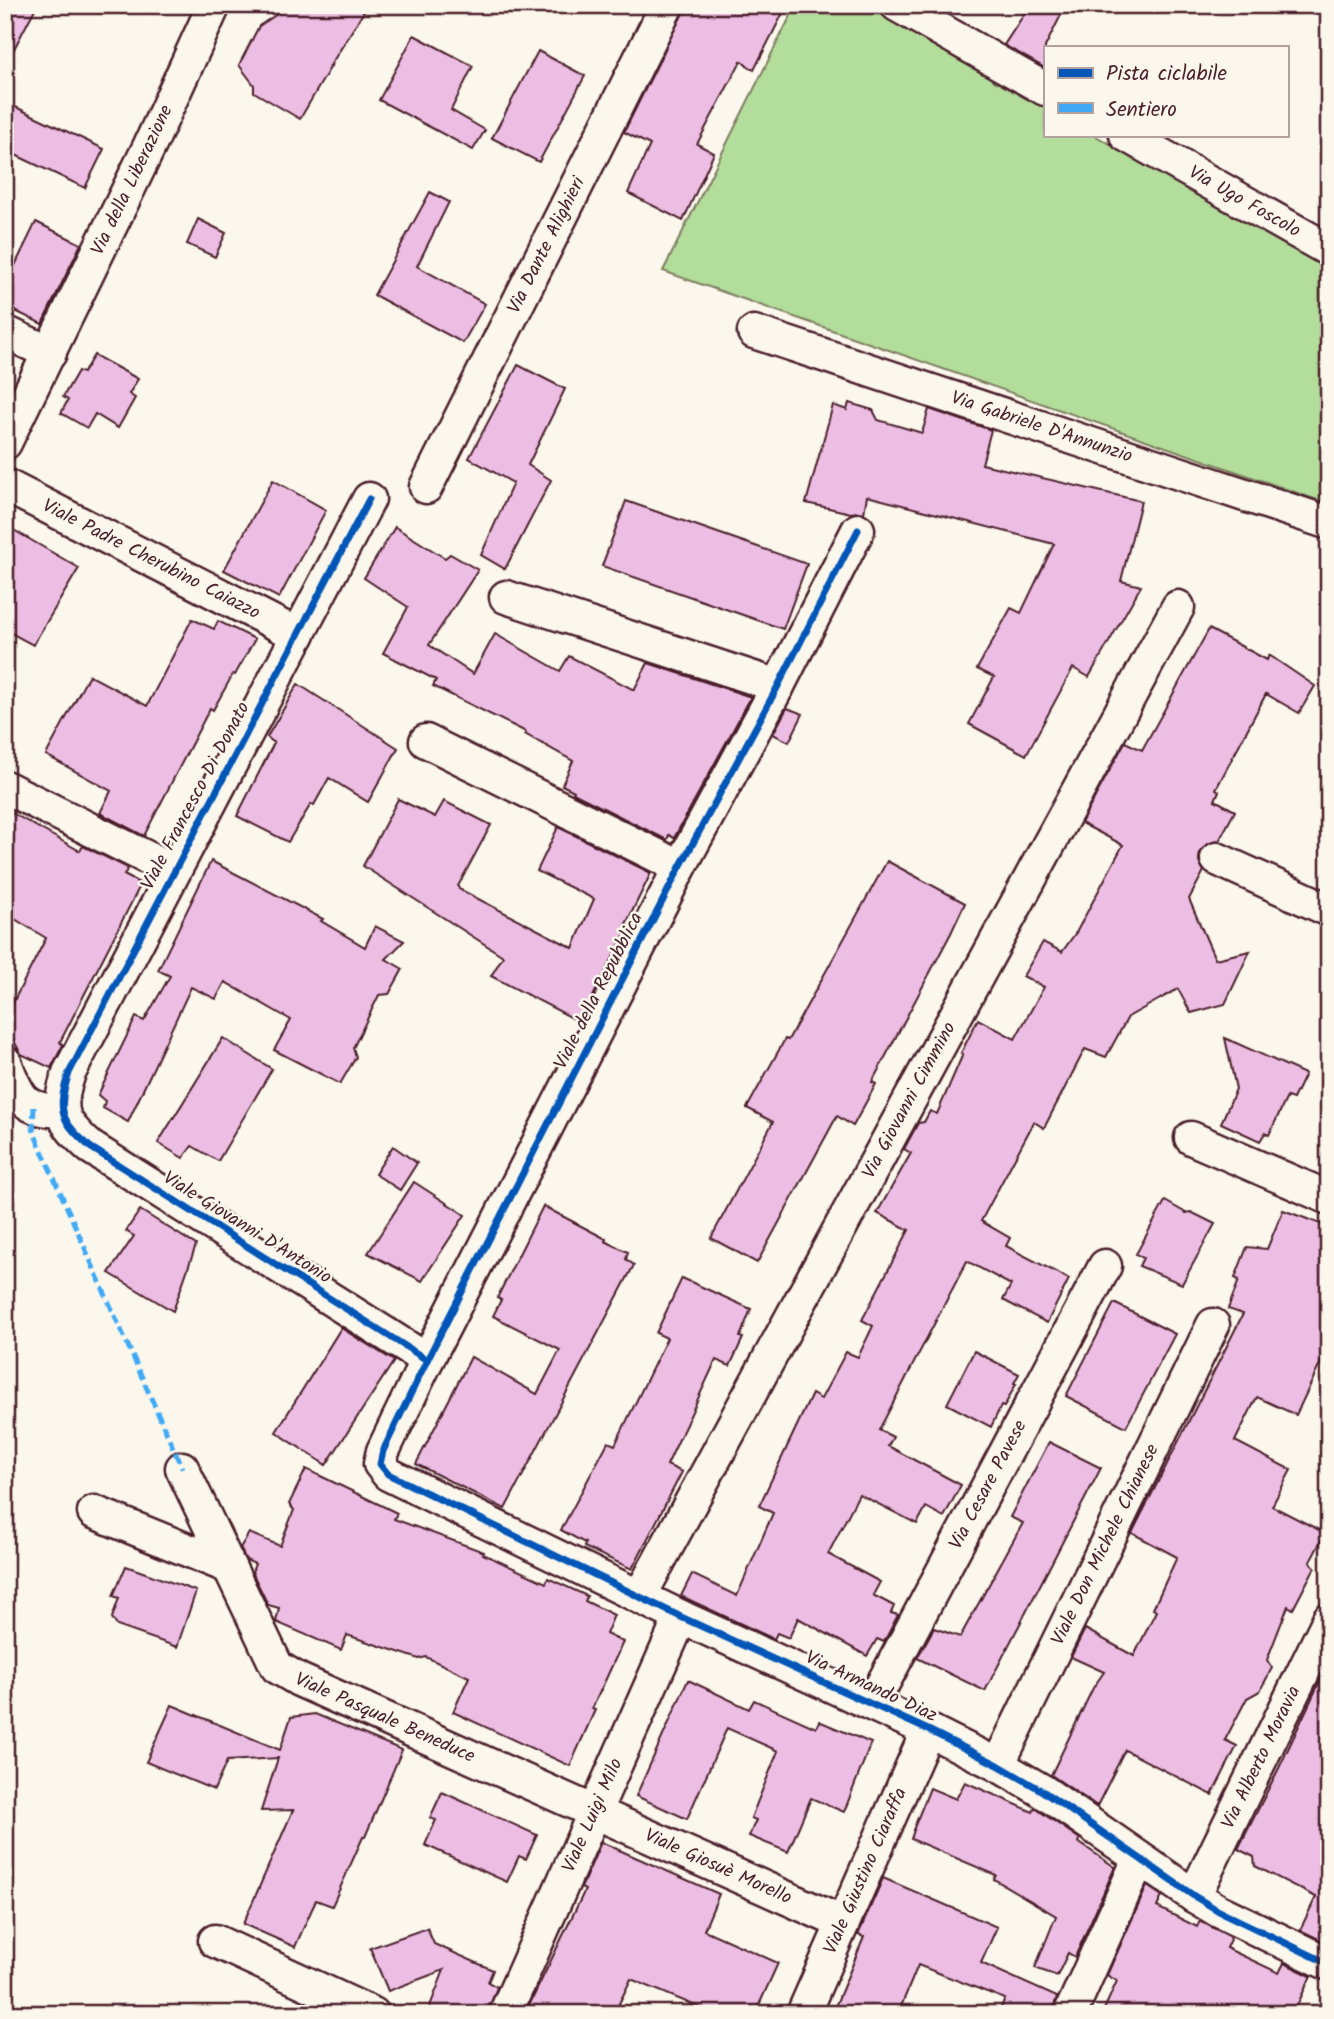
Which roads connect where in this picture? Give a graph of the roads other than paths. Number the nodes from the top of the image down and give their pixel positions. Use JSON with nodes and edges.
{"nodes":[{"id":1,"x":214,"y":5,"type":"edge"},
{"id":2,"x":667,"y":5,"type":"edge"},
{"id":3,"x":897,"y":5,"type":"edge"},
{"id":4,"x":1044,"y":88,"type":"edge"},
{"id":5,"x":1128,"y":136,"type":"edge"},
{"id":6,"x":1329,"y":250,"type":"edge"},
{"id":7,"x":5,"y":332,"type":"edge"},
{"id":8,"x":754,"y":332,"type":"dead end"},
{"id":9,"x":50,"y":354,"type":"junction"},
{"id":10,"x":5,"y":443,"type":"edge"},
{"id":11,"x":5,"y":485,"type":"edge"},
{"id":12,"x":426,"y":487,"type":"dead end"},
{"id":13,"x":369,"y":499,"type":"dead end"},
{"id":14,"x":1329,"y":523,"type":"edge"},
{"id":15,"x":858,"y":530,"type":"dead end"},
{"id":16,"x":506,"y":597,"type":"dead end"},
{"id":17,"x":1178,"y":607,"type":"dead end"},
{"id":18,"x":299,"y":635,"type":"junction"},
{"id":19,"x":778,"y":686,"type":"junction"},
{"id":20,"x":426,"y":741,"type":"dead end"},
{"id":21,"x":5,"y":787,"type":"edge"},
{"id":22,"x":1217,"y":859,"type":"dead end"},
{"id":23,"x":680,"y":867,"type":"junction"},
{"id":24,"x":174,"y":872,"type":"junction"},
{"id":25,"x":1329,"y":910,"type":"edge"},
{"id":26,"x":5,"y":1062,"type":"edge"},
{"id":27,"x":62,"y":1110,"type":"junction"},
{"id":28,"x":1191,"y":1138,"type":"dead end"},
{"id":29,"x":1329,"y":1198,"type":"edge"},
{"id":30,"x":1105,"y":1266,"type":"dead end"},
{"id":31,"x":1213,"y":1325,"type":"dead end"},
{"id":32,"x":427,"y":1360,"type":"junction"},
{"id":33,"x":182,"y":1468,"type":"dead end"},
{"id":34,"x":383,"y":1470,"type":"joint"},
{"id":35,"x":94,"y":1513,"type":"dead end"},
{"id":36,"x":229,"y":1567,"type":"junction"},
{"id":37,"x":640,"y":1596,"type":"junction"},
{"id":38,"x":681,"y":1617,"type":"junction"},
{"id":39,"x":1329,"y":1619,"type":"edge"},
{"id":40,"x":872,"y":1704,"type":"junction"},
{"id":41,"x":928,"y":1730,"type":"junction"},
{"id":42,"x":998,"y":1765,"type":"junction"},
{"id":43,"x":595,"y":1811,"type":"junction"},
{"id":44,"x":1139,"y":1859,"type":"junction"},
{"id":45,"x":1194,"y":1896,"type":"junction"},
{"id":46,"x":843,"y":1923,"type":"junction"},
{"id":47,"x":215,"y":1941,"type":"dead end"},
{"id":48,"x":1329,"y":1964,"type":"edge"},
{"id":49,"x":334,"y":2006,"type":"edge"},
{"id":50,"x":373,"y":2014,"type":"edge"},
{"id":51,"x":505,"y":2014,"type":"edge"},
{"id":52,"x":803,"y":2014,"type":"edge"},
{"id":53,"x":1070,"y":2014,"type":"edge"}],
"edges":[{"from":1,"to":9,"type":"street","name":"Via della Liberazione"},
{"from":2,"to":12,"type":"street","name":"Via Dante Alighieri"},
{"from":3,"to":4,"type":"street"},
{"from":5,"to":6,"type":"street","name":"Via Ugo Foscolo"},
{"from":7,"to":9,"type":"street"},
{"from":8,"to":14,"type":"street","name":"Via Gabriele D'Annunzio"},
{"from":9,"to":10,"type":"street","name":"Via della Liberazione"},
{"from":11,"to":18,"type":"street","name":"Viale Padre Cherubino Caiazzo"},
{"from":13,"to":18,"type":"street","name":"Viale Francesco Di Donato"},
{"from":15,"to":19,"type":"street","name":"Viale della Repubblica"},
{"from":16,"to":19,"type":"street"},
{"from":17,"to":37,"type":"street","name":"Via Giovanni Cimmino"},
{"from":18,"to":24,"type":"street","name":"Viale Francesco Di Donato"},
{"from":19,"to":23,"type":"street","name":"Viale della Repubblica"},
{"from":20,"to":23,"type":"street"},
{"from":21,"to":24,"type":"street"},
{"from":22,"to":25,"type":"street"},
{"from":23,"to":32,"type":"street","name":"Viale della Repubblica"},
{"from":24,"to":27,"type":"street","name":"Viale Francesco Di Donato"},
{"from":26,"to":27,"type":"street"},
{"from":27,"to":32,"type":"street","name":"Viale Giovanni D'Antonio"},
{"from":28,"to":29,"type":"street"},
{"from":30,"to":40,"type":"street","name":"Via Cesare Pavese"},
{"from":31,"to":42,"type":"street","name":"Viale Don Michele Chianese"},
{"from":32,"to":34,"type":"street","name":"Viale della Repubblica"},
{"from":33,"to":36,"type":"street","name":"Viale Pasquale Beneduce"},
{"from":34,"to":37,"type":"street","name":"Via Armando Diaz"},
{"from":35,"to":36,"type":"street"},
{"from":36,"to":43,"type":"street","name":"Viale Pasquale Beneduce"},
{"from":37,"to":38,"type":"street","name":"Via Armando Diaz"},
{"from":38,"to":40,"type":"street","name":"Via Armando Diaz"},
{"from":38,"to":43,"type":"street","name":"Viale Luigi Milo"},
{"from":39,"to":45,"type":"street","name":"Via Alberto Moravia"},
{"from":40,"to":41,"type":"street","name":"Via Armando Diaz"},
{"from":41,"to":42,"type":"street","name":"Via Armando Diaz"},
{"from":41,"to":46,"type":"street","name":"Viale Giustino Ciaraffa"},
{"from":42,"to":44,"type":"street","name":"Via Armando Diaz"},
{"from":43,"to":46,"type":"street","name":"Viale Giosuè Morello"},
{"from":43,"to":51,"type":"street","name":"Viale Luigi Milo"},
{"from":44,"to":45,"type":"street","name":"Via Armando Diaz"},
{"from":44,"to":53,"type":"street"},
{"from":45,"to":48,"type":"street","name":"Via Armando Diaz"},
{"from":46,"to":52,"type":"street","name":"Viale Giustino Ciaraffa"},
{"from":47,"to":49,"type":"street"},
{"from":49,"to":50,"type":"street"}]}
